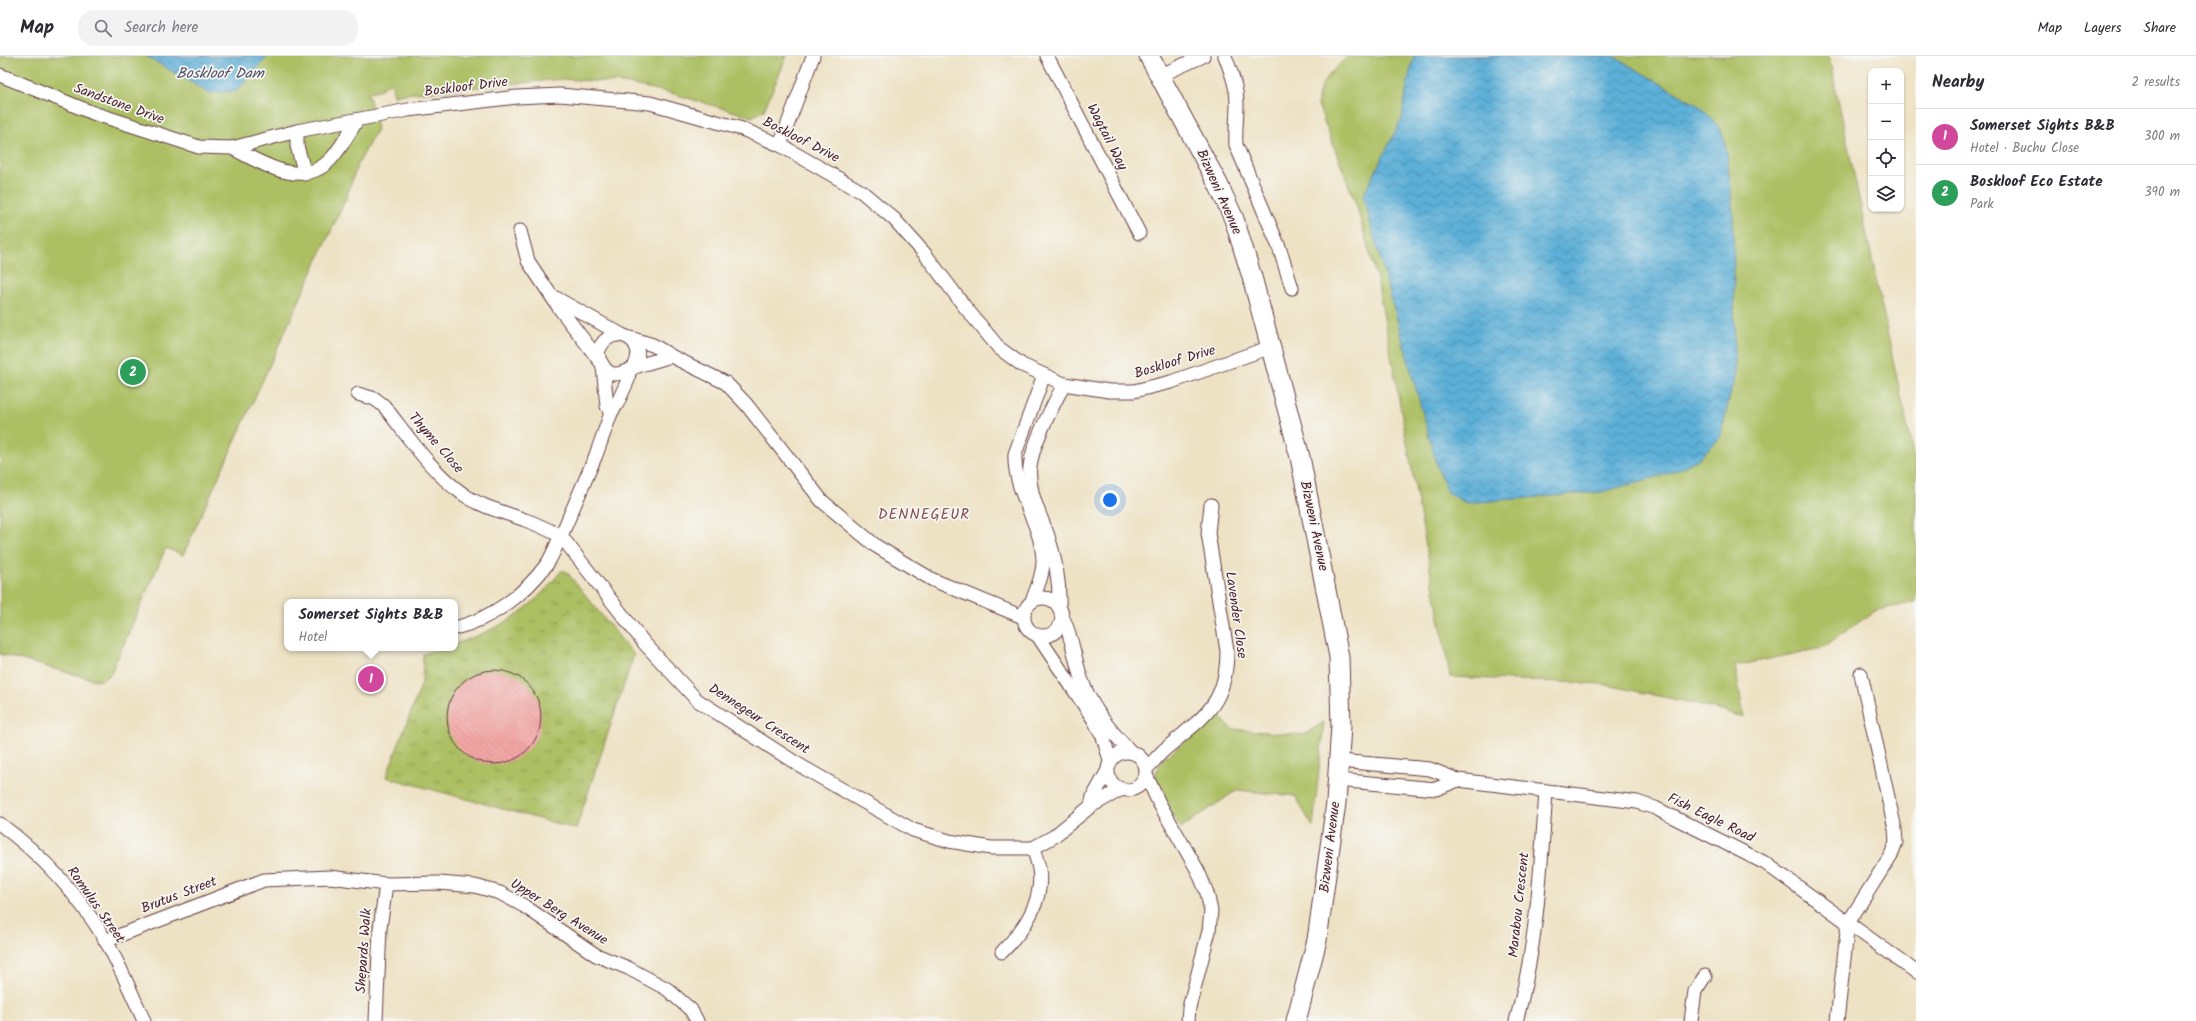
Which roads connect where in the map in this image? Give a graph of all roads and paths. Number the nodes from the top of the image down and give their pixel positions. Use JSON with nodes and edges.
{"nodes":[{"id":1,"x":813,"y":56,"type":"edge"},
{"id":2,"x":1047,"y":56,"type":"edge"},
{"id":3,"x":1148,"y":56,"type":"edge"},
{"id":4,"x":1203,"y":56,"type":"edge"},
{"id":5,"x":1226,"y":56,"type":"edge"},
{"id":6,"x":0,"y":75,"type":"edge"},
{"id":7,"x":1159,"y":76,"type":"junction"},
{"id":8,"x":357,"y":120,"type":"junction"},
{"id":9,"x":297,"y":131,"type":"junction"},
{"id":10,"x":780,"y":145,"type":"junction"},
{"id":11,"x":232,"y":148,"type":"junction"},
{"id":12,"x":305,"y":174,"type":"junction"},
{"id":13,"x":520,"y":231,"type":"dead end"},
{"id":14,"x":1139,"y":233,"type":"dead end"},
{"id":15,"x":1292,"y":288,"type":"dead end"},
{"id":16,"x":552,"y":296,"type":"junction"},
{"id":17,"x":626,"y":337,"type":"junction"},
{"id":18,"x":1271,"y":347,"type":"junction"},
{"id":19,"x":671,"y":356,"type":"junction"},
{"id":20,"x":601,"y":363,"type":"junction"},
{"id":21,"x":631,"y":370,"type":"junction"},
{"id":22,"x":1044,"y":375,"type":"junction"},
{"id":23,"x":1064,"y":384,"type":"junction"},
{"id":24,"x":358,"y":394,"type":"dead end"},
{"id":25,"x":611,"y":413,"type":"junction"},
{"id":26,"x":1027,"y":421,"type":"junction"},
{"id":27,"x":1043,"y":428,"type":"junction"},
{"id":28,"x":1015,"y":463,"type":"junction"},
{"id":29,"x":1030,"y":465,"type":"junction"},
{"id":30,"x":1211,"y":505,"type":"dead end"},
{"id":31,"x":561,"y":536,"type":"junction"},
{"id":32,"x":1032,"y":601,"type":"junction"},
{"id":33,"x":1060,"y":611,"type":"junction"},
{"id":34,"x":1023,"y":617,"type":"junction"},
{"id":35,"x":458,"y":627,"type":"edge"},
{"id":36,"x":1038,"y":636,"type":"junction"},
{"id":37,"x":1861,"y":674,"type":"dead end"},
{"id":38,"x":1162,"y":752,"type":"junction"},
{"id":39,"x":1134,"y":753,"type":"junction"},
{"id":40,"x":1339,"y":761,"type":"junction"},
{"id":41,"x":1109,"y":766,"type":"junction"},
{"id":42,"x":1146,"y":772,"type":"junction"},
{"id":43,"x":1338,"y":780,"type":"junction"},
{"id":44,"x":1458,"y":780,"type":"junction"},
{"id":45,"x":1128,"y":789,"type":"junction"},
{"id":46,"x":1546,"y":791,"type":"junction"},
{"id":47,"x":1159,"y":803,"type":"junction"},
{"id":48,"x":1091,"y":806,"type":"junction"},
{"id":49,"x":0,"y":824,"type":"edge"},
{"id":50,"x":1032,"y":848,"type":"junction"},
{"id":51,"x":264,"y":880,"type":"joint"},
{"id":52,"x":386,"y":884,"type":"junction"},
{"id":53,"x":1848,"y":923,"type":"junction"},
{"id":54,"x":105,"y":941,"type":"junction"},
{"id":55,"x":1002,"y":952,"type":"dead end"},
{"id":56,"x":1916,"y":972,"type":"edge"},
{"id":57,"x":1704,"y":976,"type":"dead end"},
{"id":58,"x":144,"y":1021,"type":"edge"},
{"id":59,"x":376,"y":1021,"type":"edge"},
{"id":60,"x":698,"y":1021,"type":"edge"},
{"id":61,"x":1188,"y":1021,"type":"edge"},
{"id":62,"x":1296,"y":1021,"type":"edge"},
{"id":63,"x":1516,"y":1021,"type":"edge"},
{"id":64,"x":1691,"y":1021,"type":"edge"},
{"id":65,"x":1837,"y":1021,"type":"edge"}],
"edges":[{"from":1,"to":10,"type":"street"},
{"from":2,"to":14,"type":"street","name":"Wagtail Way"},
{"from":3,"to":7,"type":"street","name":"Bizweni Avenue"},
{"from":4,"to":7,"type":"street"},
{"from":5,"to":15,"type":"street"},
{"from":6,"to":11,"type":"street","name":"Sandstone Drive"},
{"from":7,"to":18,"type":"street","name":"Bizweni Avenue"},
{"from":8,"to":9,"type":"street","name":"Boskloof Drive"},
{"from":8,"to":10,"type":"street","name":"Boskloof Drive"},
{"from":8,"to":12,"type":"street"},
{"from":9,"to":11,"type":"street","name":"Boskloof Drive"},
{"from":9,"to":12,"type":"street"},
{"from":10,"to":22,"type":"street","name":"Boskloof Drive"},
{"from":11,"to":12,"type":"street"},
{"from":13,"to":16,"type":"street"},
{"from":16,"to":17,"type":"street"},
{"from":16,"to":20,"type":"street"},
{"from":17,"to":19,"type":"street"},
{"from":17,"to":20,"type":"street"},
{"from":17,"to":21,"type":"street"},
{"from":18,"to":23,"type":"street","name":"Boskloof Drive"},
{"from":18,"to":40,"type":"street","name":"Bizweni Avenue"},
{"from":19,"to":21,"type":"street"},
{"from":19,"to":34,"type":"street"},
{"from":20,"to":21,"type":"street"},
{"from":20,"to":25,"type":"street"},
{"from":21,"to":25,"type":"street"},
{"from":22,"to":23,"type":"street","name":"Boskloof Drive"},
{"from":22,"to":26,"type":"street"},
{"from":23,"to":27,"type":"street"},
{"from":24,"to":31,"type":"street","name":"Thyme Close"},
{"from":25,"to":31,"type":"street"},
{"from":26,"to":27,"type":"street"},
{"from":26,"to":28,"type":"street"},
{"from":27,"to":29,"type":"street"},
{"from":28,"to":29,"type":"street"},
{"from":28,"to":32,"type":"street"},
{"from":29,"to":33,"type":"street"},
{"from":30,"to":38,"type":"street","name":"Lavender Close"},
{"from":31,"to":35,"type":"street"},
{"from":31,"to":50,"type":"street","name":"Dennegeur Crescent"},
{"from":32,"to":33,"type":"street"},
{"from":32,"to":34,"type":"street"},
{"from":33,"to":36,"type":"street"},
{"from":33,"to":39,"type":"street"},
{"from":34,"to":36,"type":"street"},
{"from":36,"to":41,"type":"street"},
{"from":37,"to":53,"type":"street"},
{"from":38,"to":39,"type":"street"},
{"from":38,"to":42,"type":"street","name":"Lavender Close"},
{"from":39,"to":41,"type":"street"},
{"from":39,"to":42,"type":"street"},
{"from":40,"to":43,"type":"street","name":"Bizweni Avenue"},
{"from":40,"to":44,"type":"street","name":"Fish Eagle Road"},
{"from":41,"to":45,"type":"street"},
{"from":41,"to":48,"type":"street","name":"Dennegeur Crescent"},
{"from":42,"to":45,"type":"street"},
{"from":42,"to":47,"type":"street"},
{"from":43,"to":44,"type":"street","name":"Fish Eagle Road"},
{"from":43,"to":62,"type":"street","name":"Bizweni Avenue"},
{"from":44,"to":46,"type":"street","name":"Fish Eagle Road"},
{"from":45,"to":47,"type":"street"},
{"from":45,"to":48,"type":"street","name":"Dennegeur Crescent"},
{"from":46,"to":53,"type":"street","name":"Fish Eagle Road"},
{"from":46,"to":63,"type":"street","name":"Marabou Crescent"},
{"from":47,"to":61,"type":"street"},
{"from":48,"to":50,"type":"street","name":"Dennegeur Crescent"},
{"from":49,"to":54,"type":"street","name":"Romulus Street"},
{"from":50,"to":55,"type":"street"},
{"from":51,"to":52,"type":"street","name":"Upper Berg Avenue"},
{"from":51,"to":54,"type":"street","name":"Brutus Street"},
{"from":52,"to":59,"type":"street","name":"Shepards Walk"},
{"from":52,"to":60,"type":"street","name":"Upper Berg Avenue"},
{"from":53,"to":56,"type":"street","name":"Fish Eagle Road"},
{"from":53,"to":65,"type":"street"},
{"from":54,"to":58,"type":"street","name":"Romulus Street"},
{"from":57,"to":64,"type":"street"}]}
